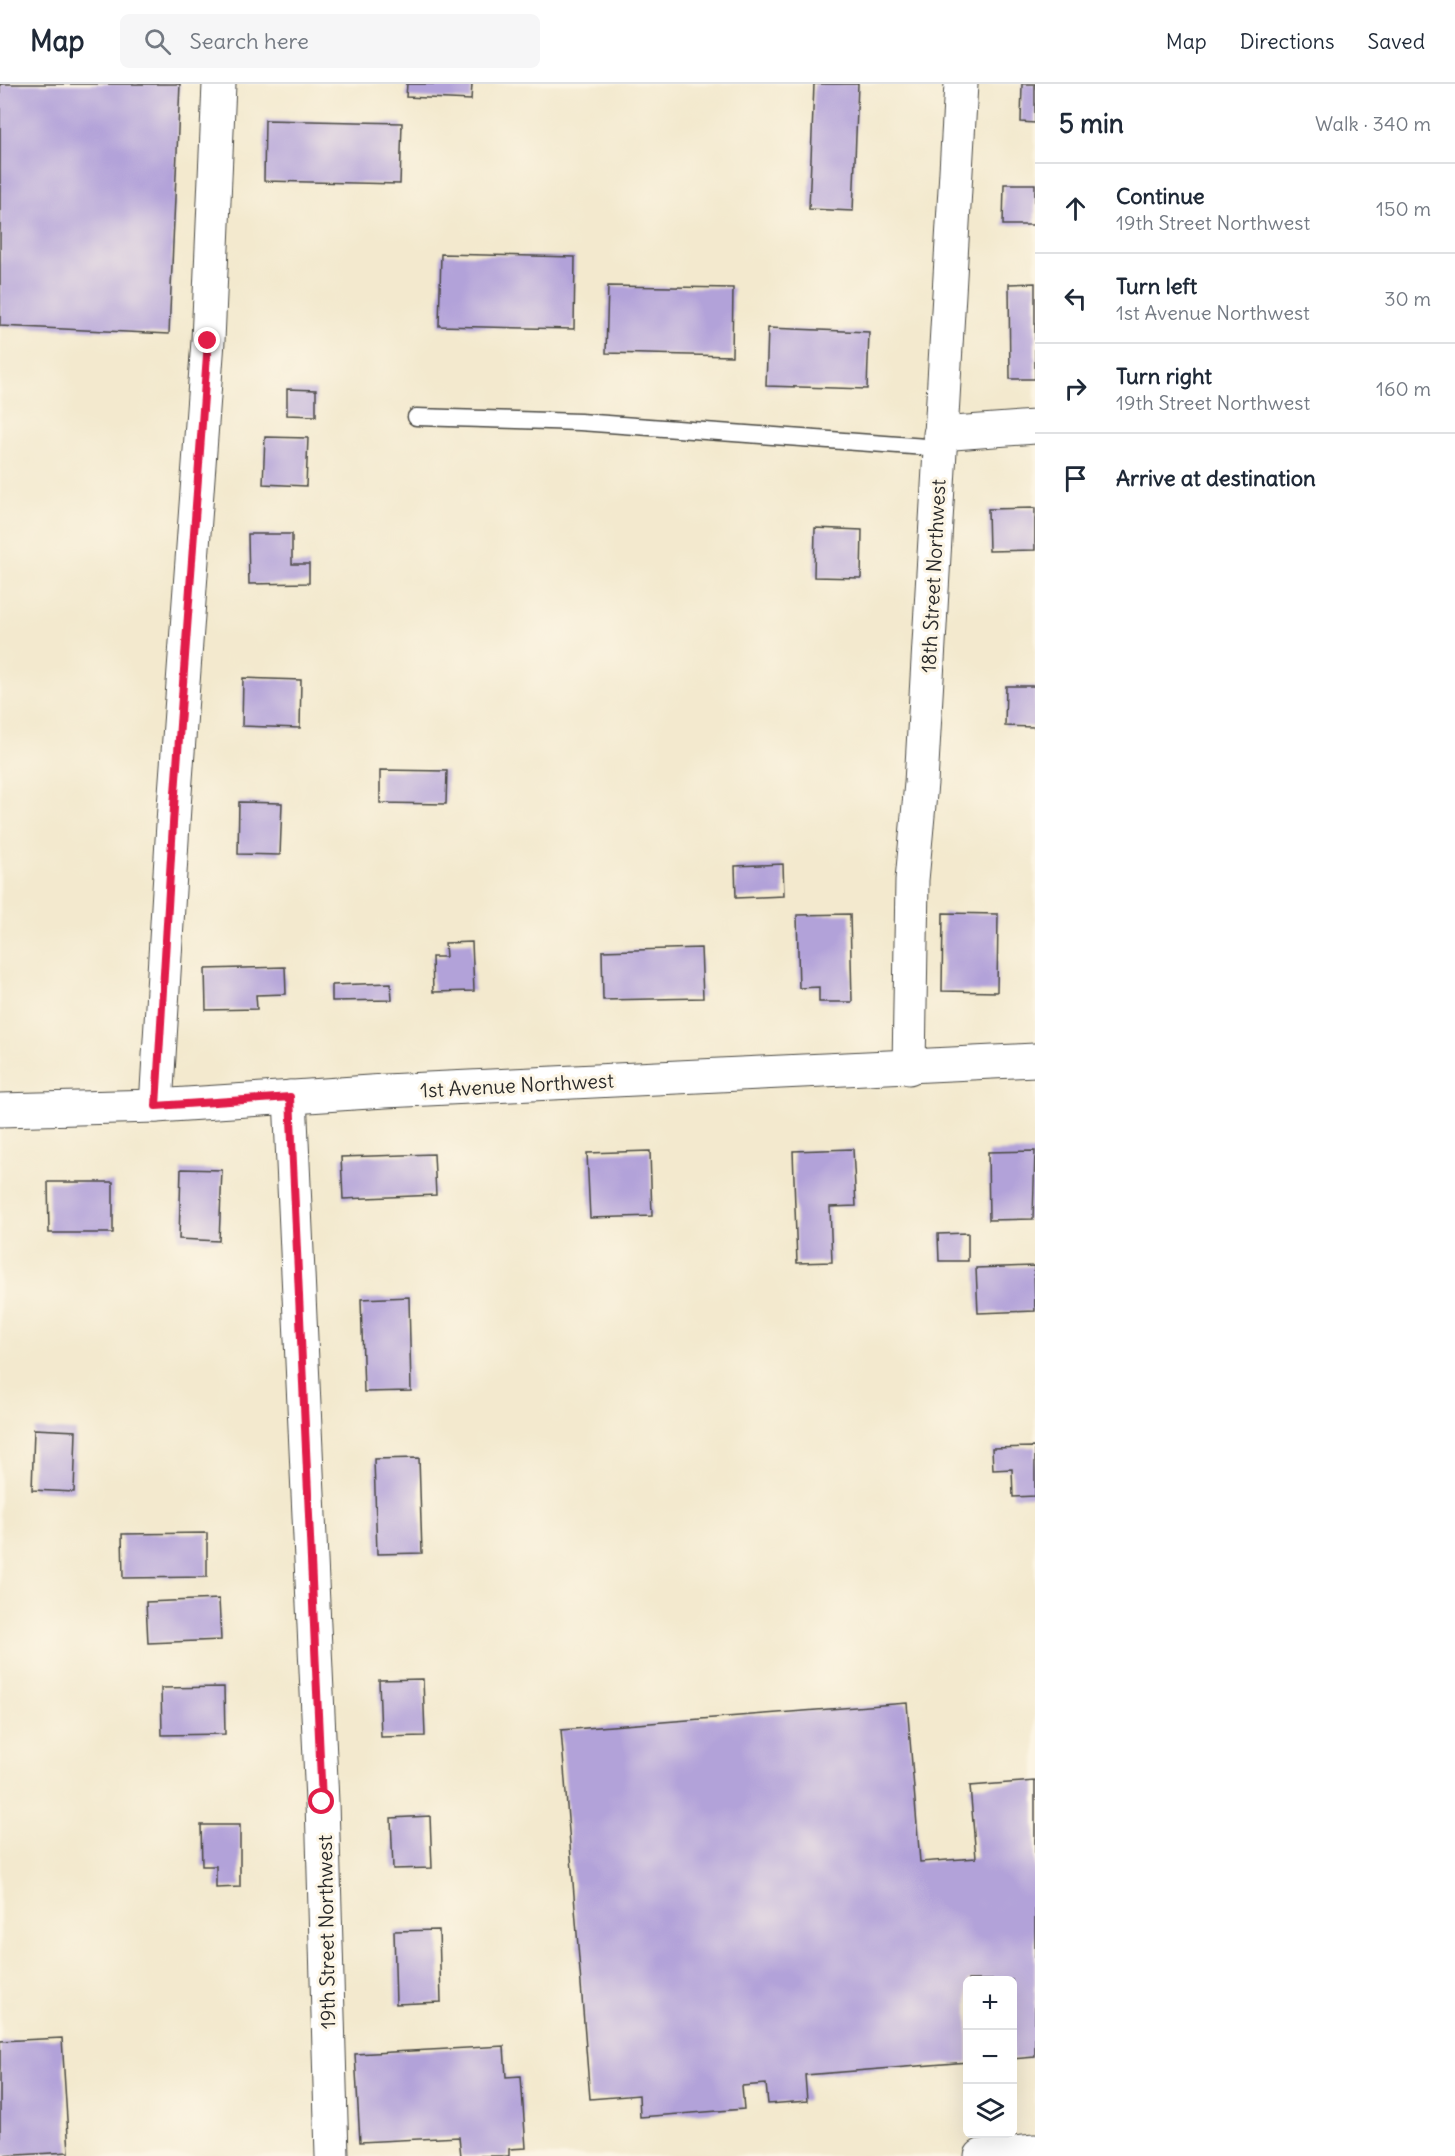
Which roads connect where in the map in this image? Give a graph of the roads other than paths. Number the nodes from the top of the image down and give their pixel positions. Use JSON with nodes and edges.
{"nodes":[{"id":1,"x":219,"y":84,"type":"edge"},
{"id":2,"x":960,"y":84,"type":"edge"},
{"id":3,"x":416,"y":417,"type":"dead end"},
{"id":4,"x":1035,"y":427,"type":"edge"},
{"id":5,"x":940,"y":441,"type":"junction"},
{"id":6,"x":1035,"y":1060,"type":"edge"},
{"id":7,"x":909,"y":1068,"type":"junction"},
{"id":8,"x":290,"y":1097,"type":"junction"},
{"id":9,"x":156,"y":1106,"type":"junction"},
{"id":10,"x":0,"y":1110,"type":"edge"},
{"id":11,"x":1035,"y":2151,"type":"edge"},
{"id":12,"x":332,"y":2156,"type":"edge"},
{"id":13,"x":981,"y":2156,"type":"edge"}],
"edges":[{"from":1,"to":9,"type":"street"},
{"from":2,"to":5,"type":"street","name":"18th Street Northwest"},
{"from":3,"to":5,"type":"lane"},
{"from":4,"to":5,"type":"street"},
{"from":5,"to":7,"type":"street","name":"18th Street Northwest"},
{"from":6,"to":7,"type":"street","name":"1st Avenue Northwest"},
{"from":7,"to":8,"type":"street","name":"1st Avenue Northwest"},
{"from":8,"to":9,"type":"street","name":"1st Avenue Northwest"},
{"from":8,"to":12,"type":"street","name":"19th Street Northwest"},
{"from":9,"to":10,"type":"street","name":"1st Avenue Northwest"},
{"from":11,"to":13,"type":"street"}]}
